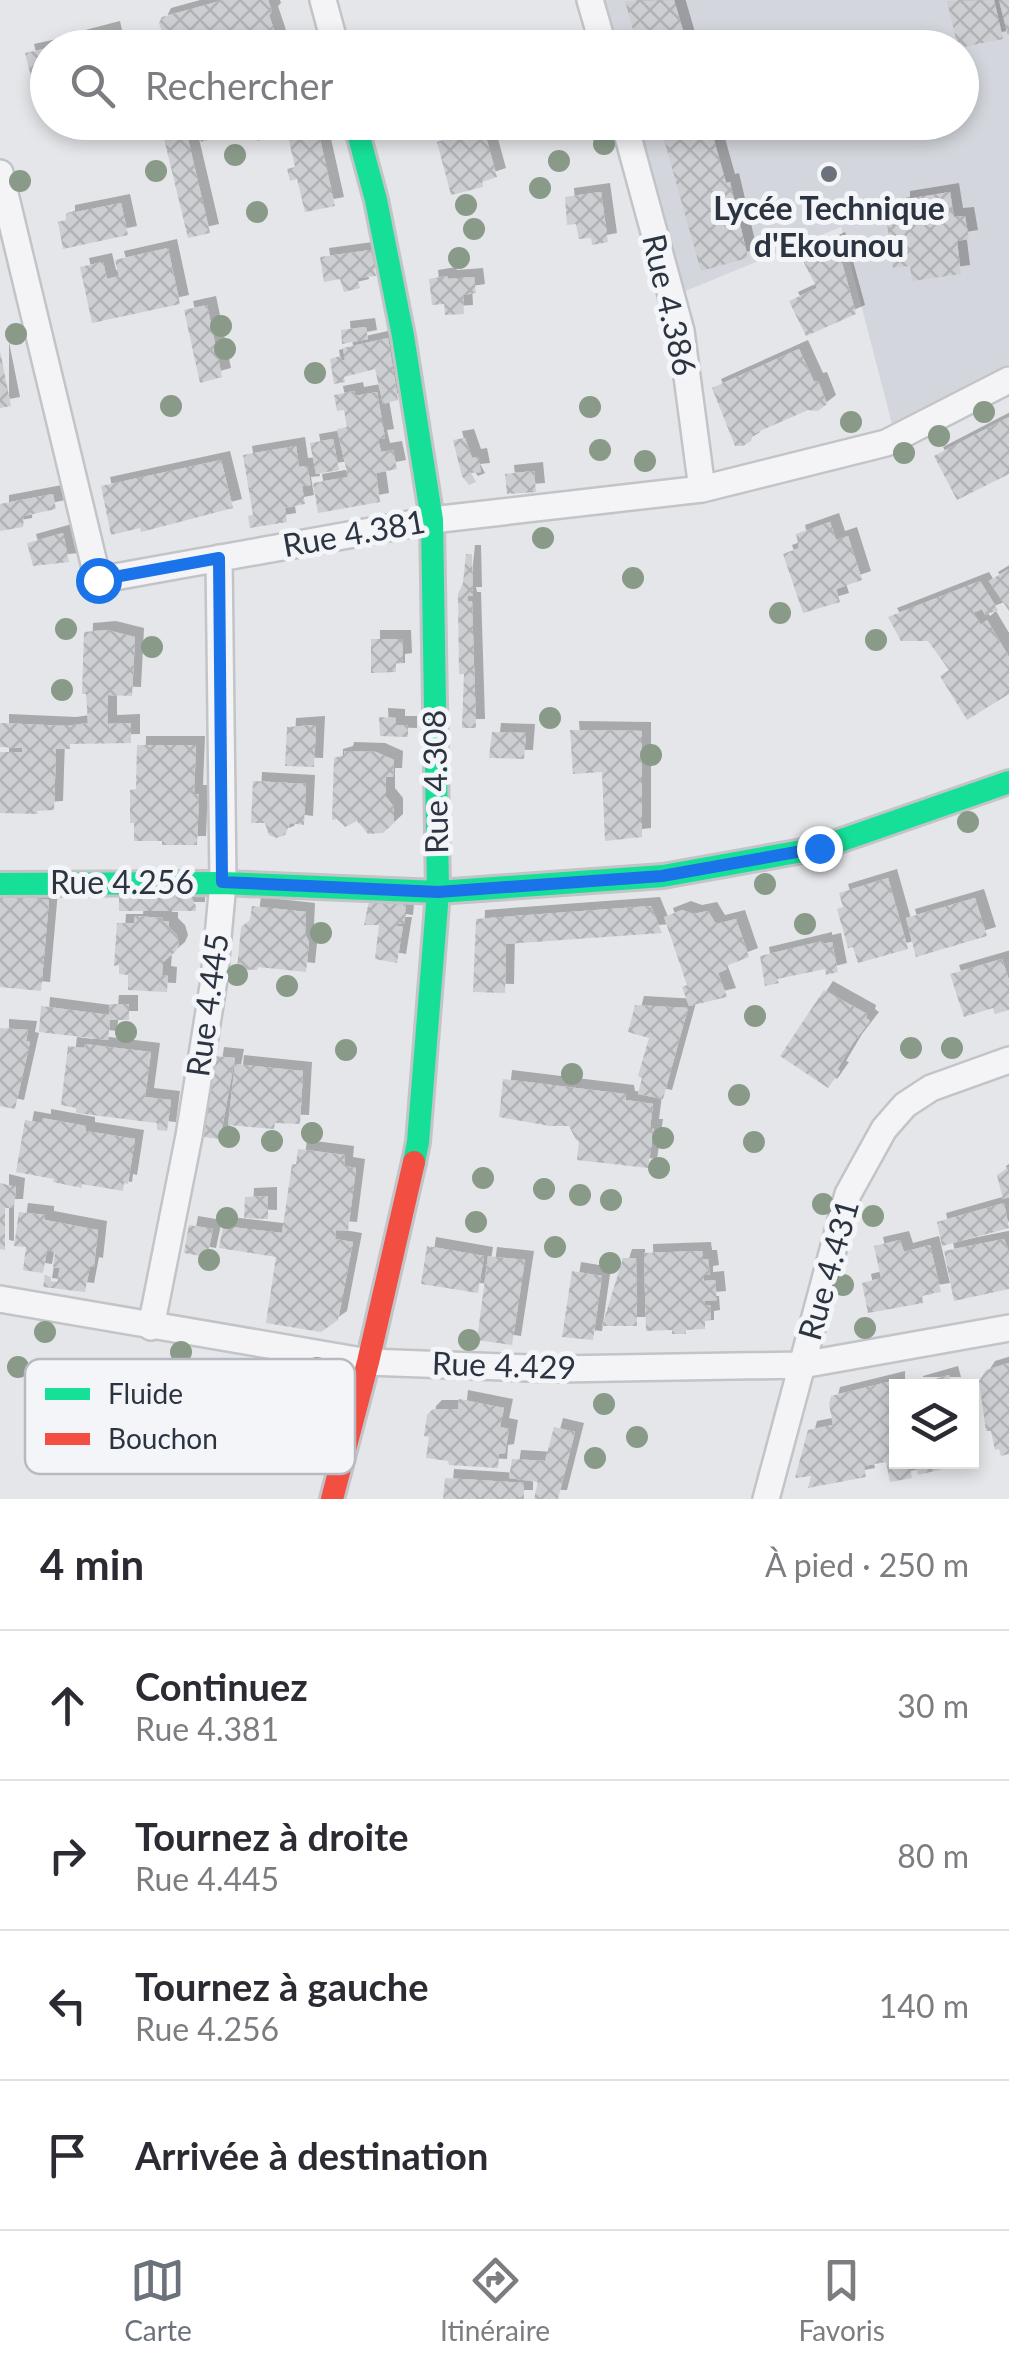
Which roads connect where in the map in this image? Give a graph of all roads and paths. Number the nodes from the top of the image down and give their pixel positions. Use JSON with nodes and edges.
{"nodes":[{"id":1,"x":323,"y":0,"type":"edge"},
{"id":2,"x":590,"y":0,"type":"edge"},
{"id":3,"x":331,"y":30,"type":"edge"},
{"id":4,"x":599,"y":30,"type":"edge"},
{"id":5,"x":361,"y":140,"type":"edge"},
{"id":6,"x":629,"y":140,"type":"edge"},
{"id":7,"x":0,"y":173,"type":"edge"},
{"id":8,"x":1009,"y":380,"type":"edge"},
{"id":9,"x":702,"y":489,"type":"junction"},
{"id":10,"x":432,"y":520,"type":"junction"},
{"id":11,"x":219,"y":558,"type":"junction"},
{"id":12,"x":1009,"y":782,"type":"edge"},
{"id":13,"x":222,"y":882,"type":"junction"},
{"id":14,"x":0,"y":884,"type":"edge"},
{"id":15,"x":438,"y":892,"type":"junction"},
{"id":16,"x":1009,"y":1060,"type":"edge"},
{"id":17,"x":0,"y":1300,"type":"edge"},
{"id":18,"x":151,"y":1327,"type":"junction"},
{"id":19,"x":1009,"y":1328,"type":"edge"},
{"id":20,"x":349,"y":1359,"type":"edge"},
{"id":21,"x":355,"y":1360,"type":"edge"},
{"id":22,"x":368,"y":1362,"type":"junction"},
{"id":23,"x":802,"y":1366,"type":"junction"},
{"id":24,"x":355,"y":1411,"type":"edge"},
{"id":25,"x":339,"y":1474,"type":"edge"},
{"id":26,"x":332,"y":1499,"type":"edge"},
{"id":27,"x":766,"y":1499,"type":"edge"}],
"edges":[{"from":1,"to":3,"type":"street"},
{"from":2,"to":4,"type":"street"},
{"from":5,"to":10,"type":"street","name":"Rue 4.308"},
{"from":6,"to":9,"type":"street","name":"Rue 4.386"},
{"from":7,"to":11,"type":"street","name":"Rue 4.381"},
{"from":8,"to":9,"type":"street","name":"Rue 4.381"},
{"from":9,"to":10,"type":"street","name":"Rue 4.381"},
{"from":10,"to":11,"type":"street","name":"Rue 4.381"},
{"from":10,"to":15,"type":"street","name":"Rue 4.308"},
{"from":11,"to":13,"type":"street","name":"Rue 4.445"},
{"from":12,"to":15,"type":"street","name":"Rue 4.256"},
{"from":13,"to":14,"type":"street","name":"Rue 4.256"},
{"from":13,"to":15,"type":"street","name":"Rue 4.256"},
{"from":13,"to":18,"type":"street","name":"Rue 4.445"},
{"from":15,"to":22,"type":"street","name":"Rue 4.308"},
{"from":16,"to":23,"type":"street","name":"Rue 4.431"},
{"from":17,"to":18,"type":"street","name":"Rue 4.429"},
{"from":18,"to":20,"type":"street","name":"Rue 4.429"},
{"from":19,"to":23,"type":"street","name":"Rue 4.429"},
{"from":21,"to":22,"type":"street","name":"Rue 4.429"},
{"from":22,"to":23,"type":"street","name":"Rue 4.429"},
{"from":22,"to":24,"type":"street","name":"Rue 4.308"},
{"from":23,"to":27,"type":"street","name":"Rue 4.431"},
{"from":25,"to":26,"type":"street","name":"Rue 4.308"}]}
